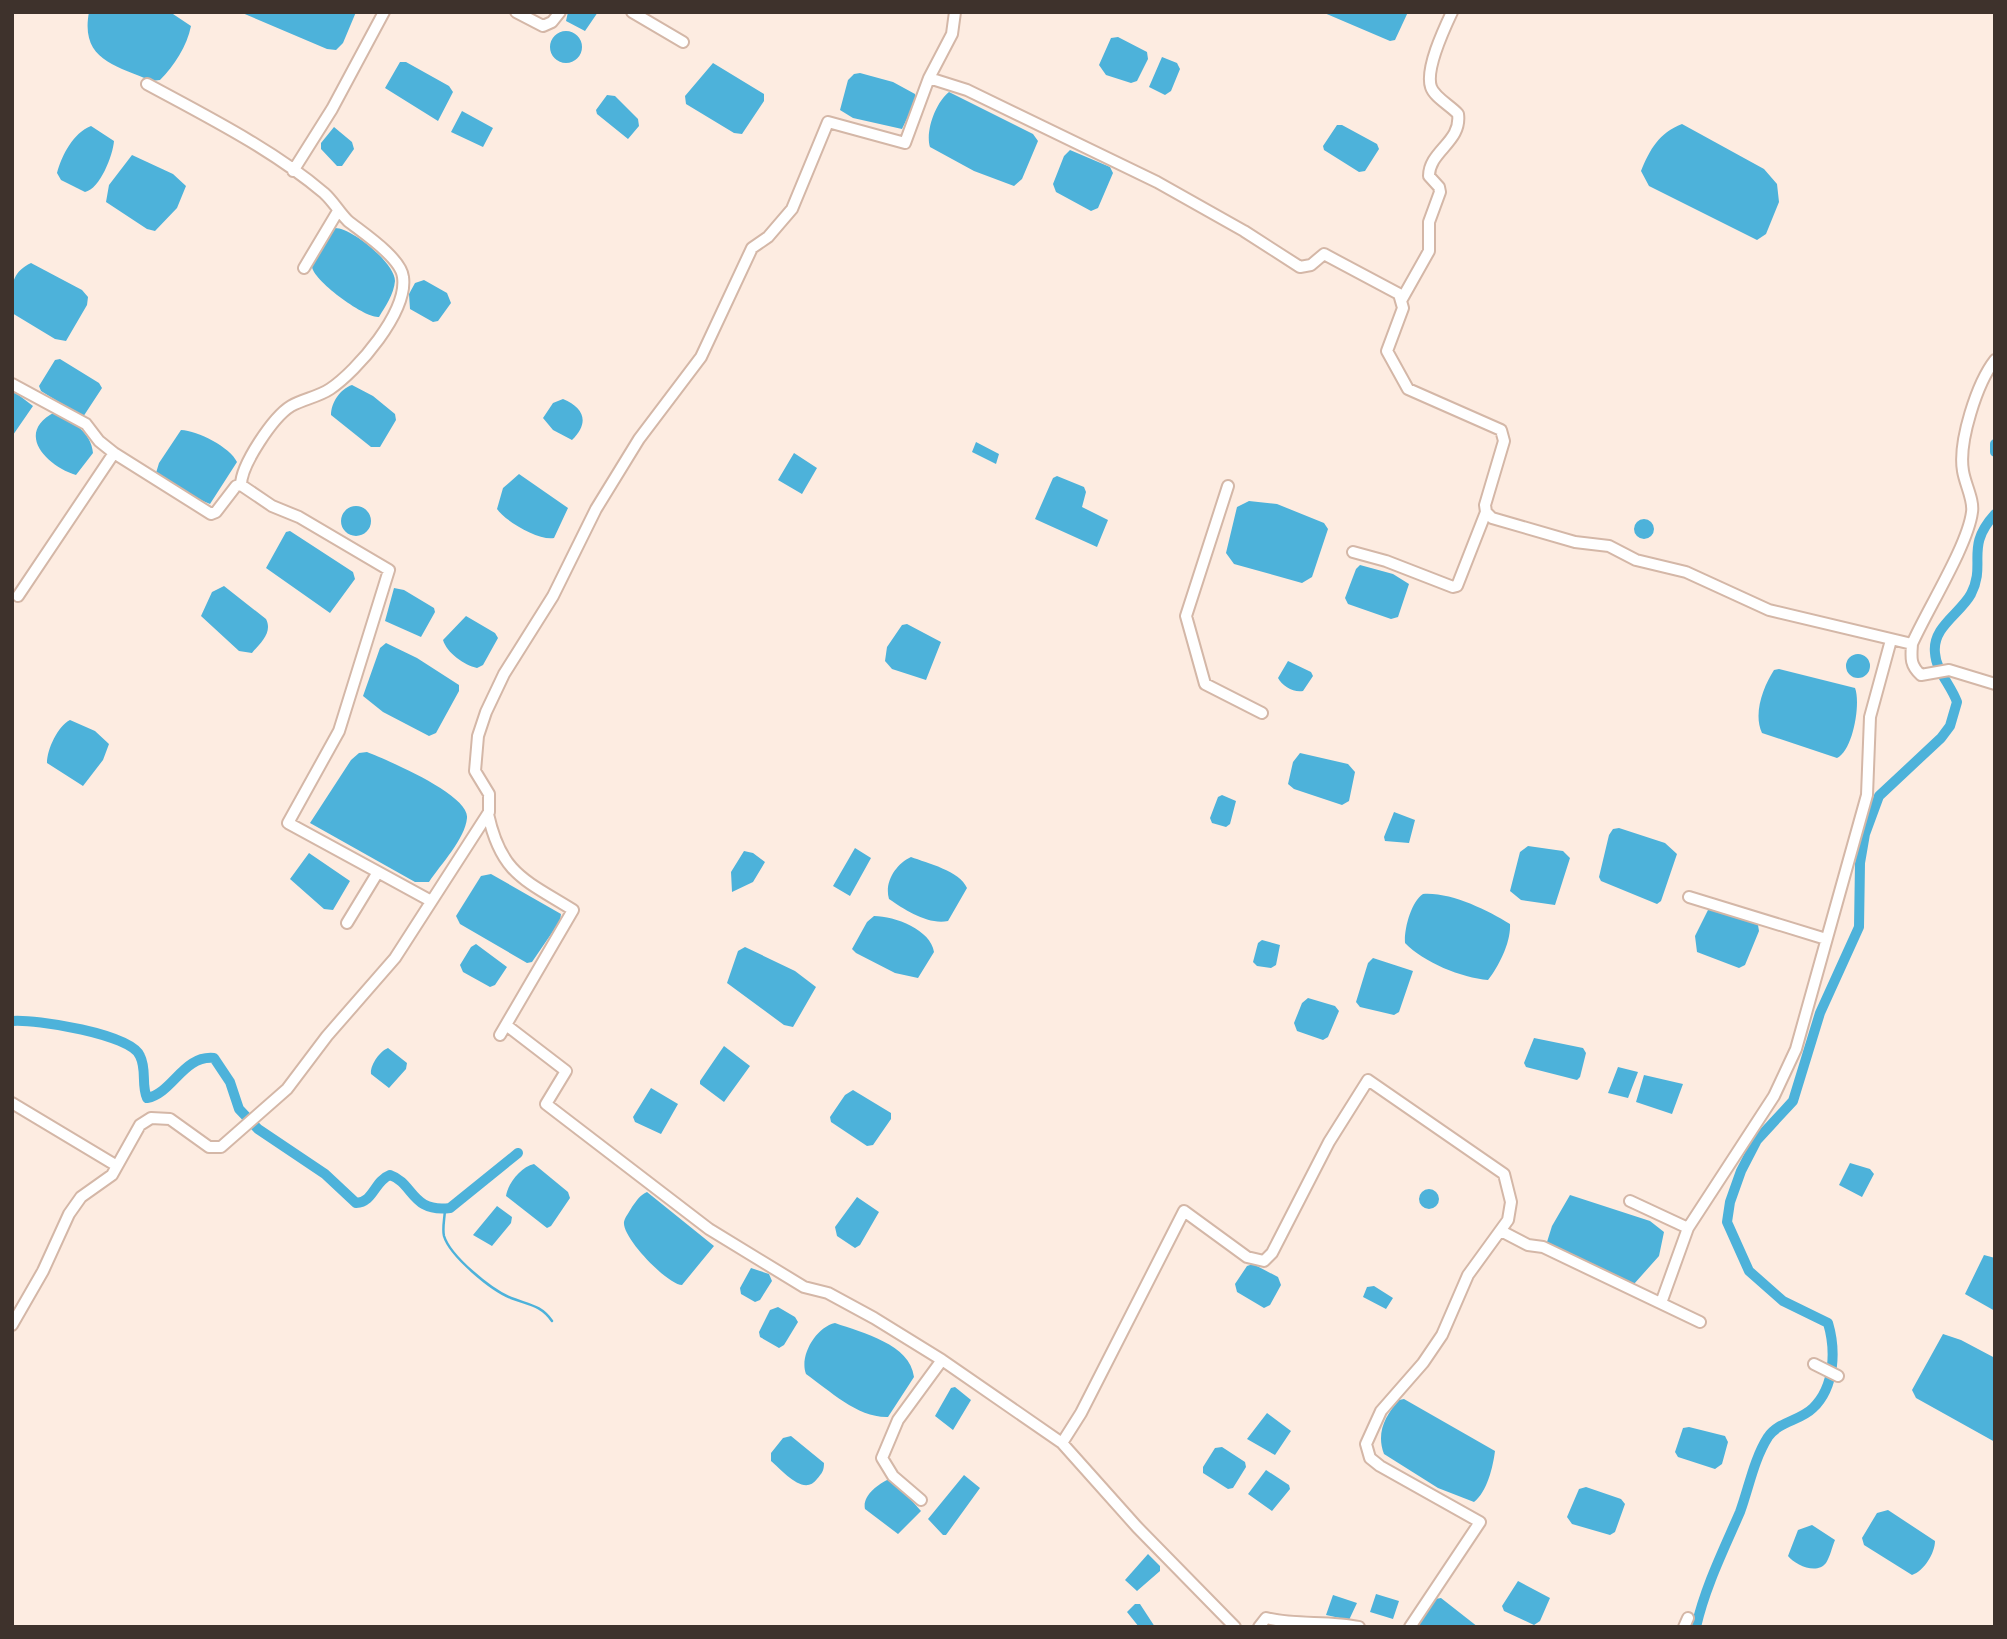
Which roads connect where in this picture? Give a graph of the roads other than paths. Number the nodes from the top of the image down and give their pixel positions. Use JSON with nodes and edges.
{"nodes":[{"id":1,"x":384,"y":12,"type":"edge"},
{"id":2,"x":516,"y":12,"type":"edge"},
{"id":3,"x":560,"y":12,"type":"edge"},
{"id":4,"x":632,"y":12,"type":"edge"},
{"id":5,"x":955,"y":12,"type":"edge"},
{"id":6,"x":1452,"y":12,"type":"edge"},
{"id":7,"x":683,"y":42,"type":"dead end"},
{"id":8,"x":929,"y":78,"type":"junction"},
{"id":9,"x":147,"y":84,"type":"dead end"},
{"id":10,"x":293,"y":171,"type":"junction"},
{"id":11,"x":338,"y":211,"type":"junction"},
{"id":12,"x":304,"y":268,"type":"dead end"},
{"id":13,"x":1402,"y":299,"type":"junction"},
{"id":14,"x":1995,"y":360,"type":"edge"},
{"id":15,"x":12,"y":384,"type":"edge"},
{"id":16,"x":114,"y":453,"type":"junction"},
{"id":17,"x":241,"y":485,"type":"junction"},
{"id":18,"x":1228,"y":486,"type":"dead end"},
{"id":19,"x":1486,"y":512,"type":"junction"},
{"id":20,"x":1353,"y":552,"type":"dead end"},
{"id":21,"x":18,"y":596,"type":"dead end"},
{"id":22,"x":1891,"y":640,"type":"junction"},
{"id":23,"x":1912,"y":644,"type":"junction"},
{"id":24,"x":1995,"y":684,"type":"edge"},
{"id":25,"x":1262,"y":713,"type":"dead end"},
{"id":26,"x":488,"y":814,"type":"junction"},
{"id":27,"x":378,"y":872,"type":"junction"},
{"id":28,"x":1689,"y":897,"type":"dead end"},
{"id":29,"x":431,"y":901,"type":"junction"},
{"id":30,"x":347,"y":923,"type":"dead end"},
{"id":31,"x":1826,"y":939,"type":"junction"},
{"id":32,"x":12,"y":1103,"type":"edge"},
{"id":33,"x":117,"y":1166,"type":"junction"},
{"id":34,"x":1630,"y":1201,"type":"dead end"},
{"id":35,"x":1688,"y":1228,"type":"junction"},
{"id":36,"x":1503,"y":1232,"type":"junction"},
{"id":37,"x":1661,"y":1303,"type":"junction"},
{"id":38,"x":1700,"y":1322,"type":"dead end"},
{"id":39,"x":12,"y":1325,"type":"edge"},
{"id":40,"x":943,"y":1360,"type":"junction"},
{"id":41,"x":1814,"y":1364,"type":"dead end"},
{"id":42,"x":1838,"y":1376,"type":"dead end"},
{"id":43,"x":1062,"y":1443,"type":"junction"},
{"id":44,"x":921,"y":1500,"type":"dead end"},
{"id":45,"x":1235,"y":1627,"type":"edge"},
{"id":46,"x":1259,"y":1627,"type":"edge"},
{"id":47,"x":1359,"y":1627,"type":"edge"},
{"id":48,"x":1410,"y":1627,"type":"edge"}],
"edges":[{"from":1,"to":10,"type":"street"},
{"from":2,"to":3,"type":"street"},
{"from":4,"to":7,"type":"street"},
{"from":5,"to":8,"type":"street"},
{"from":6,"to":13,"type":"street"},
{"from":8,"to":13,"type":"street"},
{"from":8,"to":26,"type":"street"},
{"from":9,"to":10,"type":"street"},
{"from":10,"to":11,"type":"street"},
{"from":11,"to":12,"type":"street"},
{"from":11,"to":17,"type":"street"},
{"from":13,"to":19,"type":"street"},
{"from":14,"to":23,"type":"street"},
{"from":15,"to":16,"type":"street"},
{"from":16,"to":17,"type":"street"},
{"from":16,"to":21,"type":"street"},
{"from":17,"to":27,"type":"street"},
{"from":18,"to":25,"type":"street"},
{"from":19,"to":20,"type":"street"},
{"from":19,"to":22,"type":"street"},
{"from":22,"to":23,"type":"street"},
{"from":22,"to":31,"type":"street"},
{"from":23,"to":24,"type":"street"},
{"from":26,"to":29,"type":"street"},
{"from":26,"to":40,"type":"street"},
{"from":27,"to":29,"type":"street"},
{"from":27,"to":30,"type":"street"},
{"from":28,"to":31,"type":"street"},
{"from":29,"to":33,"type":"street"},
{"from":31,"to":35,"type":"street"},
{"from":32,"to":33,"type":"street"},
{"from":33,"to":39,"type":"street"},
{"from":34,"to":35,"type":"street"},
{"from":35,"to":37,"type":"street"},
{"from":36,"to":37,"type":"street"},
{"from":36,"to":43,"type":"street"},
{"from":36,"to":48,"type":"street"},
{"from":37,"to":38,"type":"street"},
{"from":40,"to":43,"type":"street"},
{"from":40,"to":44,"type":"street"},
{"from":41,"to":42,"type":"street"},
{"from":43,"to":45,"type":"street"},
{"from":46,"to":47,"type":"street"}]}
